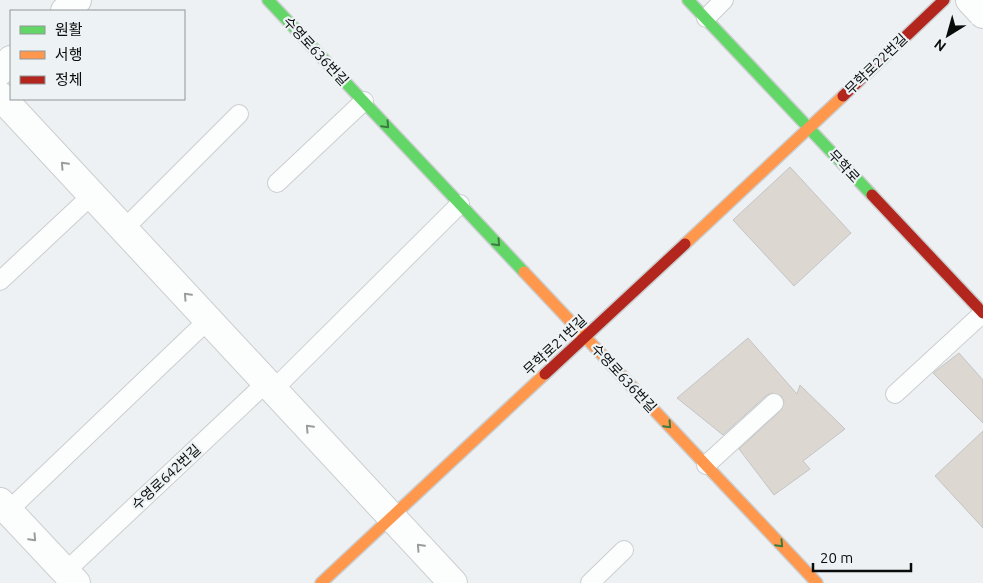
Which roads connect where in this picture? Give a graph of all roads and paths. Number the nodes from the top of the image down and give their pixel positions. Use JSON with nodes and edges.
{"nodes":[{"id":1,"x":77,"y":0,"type":"edge"},
{"id":2,"x":268,"y":0,"type":"edge"},
{"id":3,"x":688,"y":0,"type":"edge"},
{"id":4,"x":724,"y":0,"type":"edge"},
{"id":5,"x":944,"y":0,"type":"edge"},
{"id":6,"x":970,"y":0,"type":"edge"},
{"id":7,"x":65,"y":10,"type":"edge"},
{"id":8,"x":983,"y":14,"type":"edge"},
{"id":9,"x":706,"y":18,"type":"junction"},
{"id":10,"x":10,"y":61,"type":"edge"},
{"id":11,"x":0,"y":70,"type":"edge"},
{"id":12,"x":0,"y":96,"type":"edge"},
{"id":13,"x":364,"y":101,"type":"junction"},
{"id":14,"x":239,"y":114,"type":"dead end"},
{"id":15,"x":809,"y":128,"type":"junction"},
{"id":16,"x":277,"y":182,"type":"dead end"},
{"id":17,"x":92,"y":195,"type":"junction"},
{"id":18,"x":460,"y":204,"type":"junction"},
{"id":19,"x":124,"y":229,"type":"junction"},
{"id":20,"x":0,"y":281,"type":"edge"},
{"id":21,"x":983,"y":313,"type":"edge"},
{"id":22,"x":208,"y":320,"type":"junction"},
{"id":23,"x":585,"y":337,"type":"junction"},
{"id":24,"x":270,"y":386,"type":"junction"},
{"id":25,"x":895,"y":394,"type":"dead end"},
{"id":26,"x":774,"y":403,"type":"dead end"},
{"id":27,"x":706,"y":465,"type":"junction"},
{"id":28,"x":4,"y":506,"type":"edge"},
{"id":29,"x":392,"y":517,"type":"junction"},
{"id":30,"x":624,"y":550,"type":"dead end"},
{"id":31,"x":70,"y":578,"type":"edge"},
{"id":32,"x":321,"y":583,"type":"edge"},
{"id":33,"x":453,"y":583,"type":"edge"},
{"id":34,"x":590,"y":583,"type":"edge"},
{"id":35,"x":817,"y":583,"type":"edge"}],
"edges":[{"from":1,"to":7,"type":"street"},
{"from":2,"to":13,"type":"street","name":"수영로636번길"},
{"from":3,"to":9,"type":"street","name":"무학로"},
{"from":4,"to":9,"type":"lane"},
{"from":5,"to":15,"type":"street","name":"무학로22번길"},
{"from":6,"to":8,"type":"street"},
{"from":9,"to":15,"type":"street","name":"무학로"},
{"from":10,"to":11,"type":"street"},
{"from":17,"to":12,"type":"street","one_way":true},
{"from":13,"to":16,"type":"lane"},
{"from":13,"to":18,"type":"street","name":"수영로636번길","one_way":true},
{"from":14,"to":19,"type":"lane"},
{"from":15,"to":21,"type":"street","name":"무학로"},
{"from":15,"to":23,"type":"street","name":"무학로21번길"},
{"from":17,"to":19,"type":"street"},
{"from":17,"to":20,"type":"lane"},
{"from":18,"to":23,"type":"street","name":"수영로636번길","one_way":true},
{"from":18,"to":24,"type":"lane"},
{"from":22,"to":19,"type":"street","one_way":true},
{"from":21,"to":25,"type":"lane","name":"무학로"},
{"from":22,"to":24,"type":"street"},
{"from":22,"to":28,"type":"lane"},
{"from":23,"to":27,"type":"street","name":"수영로636번길","one_way":true},
{"from":23,"to":29,"type":"street","name":"무학로21번길"},
{"from":29,"to":24,"type":"street","one_way":true},
{"from":24,"to":31,"type":"lane","name":"수영로642번길"},
{"from":26,"to":27,"type":"lane"},
{"from":27,"to":35,"type":"street","name":"수영로636번길","one_way":true},
{"from":28,"to":31,"type":"street","one_way":true},
{"from":29,"to":32,"type":"street","name":"무학로21번길"},
{"from":33,"to":29,"type":"street","one_way":true},
{"from":30,"to":34,"type":"lane"}]}
